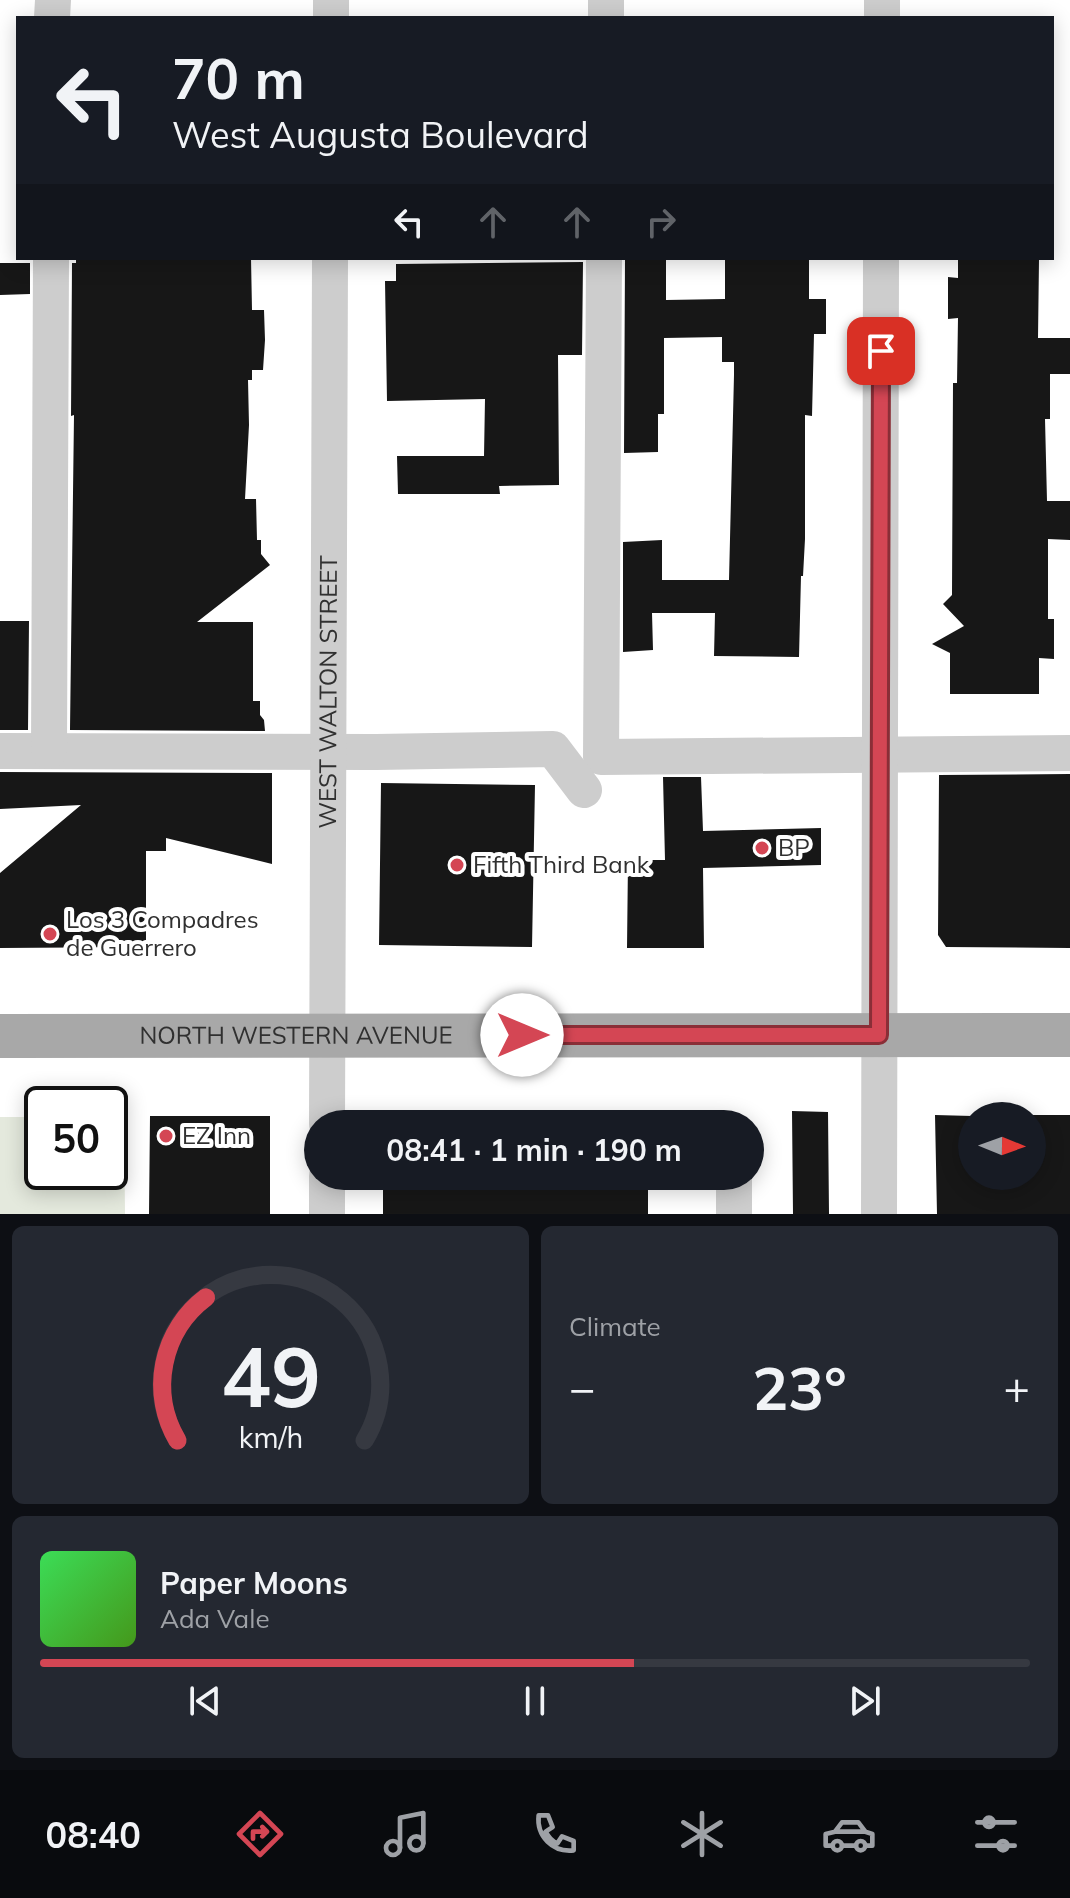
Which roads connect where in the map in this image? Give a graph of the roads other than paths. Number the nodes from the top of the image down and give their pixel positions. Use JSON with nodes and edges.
{"nodes":[{"id":1,"x":51,"y":260,"type":"edge"},
{"id":2,"x":330,"y":260,"type":"edge"},
{"id":3,"x":604,"y":260,"type":"edge"},
{"id":4,"x":881,"y":260,"type":"edge"},
{"id":5,"x":0,"y":751,"type":"edge"},
{"id":6,"x":49,"y":751,"type":"junction"},
{"id":7,"x":327,"y":752,"type":"junction"},
{"id":8,"x":1070,"y":753,"type":"edge"},
{"id":9,"x":879,"y":755,"type":"junction"},
{"id":10,"x":584,"y":790,"type":"dead end"},
{"id":11,"x":879,"y":1035,"type":"junction"},
{"id":12,"x":1070,"y":1035,"type":"edge"},
{"id":13,"x":0,"y":1036,"type":"edge"},
{"id":14,"x":326,"y":1036,"type":"junction"},
{"id":15,"x":327,"y":1110,"type":"edge"},
{"id":16,"x":327,"y":1190,"type":"edge"},
{"id":17,"x":734,"y":1190,"type":"edge"},
{"id":18,"x":327,"y":1214,"type":"edge"},
{"id":19,"x":734,"y":1214,"type":"edge"},
{"id":20,"x":879,"y":1214,"type":"edge"}],
"edges":[{"from":1,"to":6,"type":"street"},
{"from":2,"to":7,"type":"street","name":"WEST WALTON STREET"},
{"from":3,"to":9,"type":"street"},
{"from":4,"to":9,"type":"street"},
{"from":5,"to":6,"type":"street"},
{"from":6,"to":7,"type":"street"},
{"from":7,"to":10,"type":"street"},
{"from":7,"to":14,"type":"street","name":"WEST WALTON STREET"},
{"from":8,"to":9,"type":"street"},
{"from":9,"to":11,"type":"street"},
{"from":11,"to":12,"type":"main road","name":"NORTH WESTERN AVENUE"},
{"from":11,"to":14,"type":"main road","name":"NORTH WESTERN AVENUE"},
{"from":11,"to":20,"type":"street"},
{"from":13,"to":14,"type":"main road","name":"NORTH WESTERN AVENUE"},
{"from":14,"to":15,"type":"street","name":"WEST WALTON STREET"},
{"from":16,"to":18,"type":"street"},
{"from":17,"to":19,"type":"street"}]}
